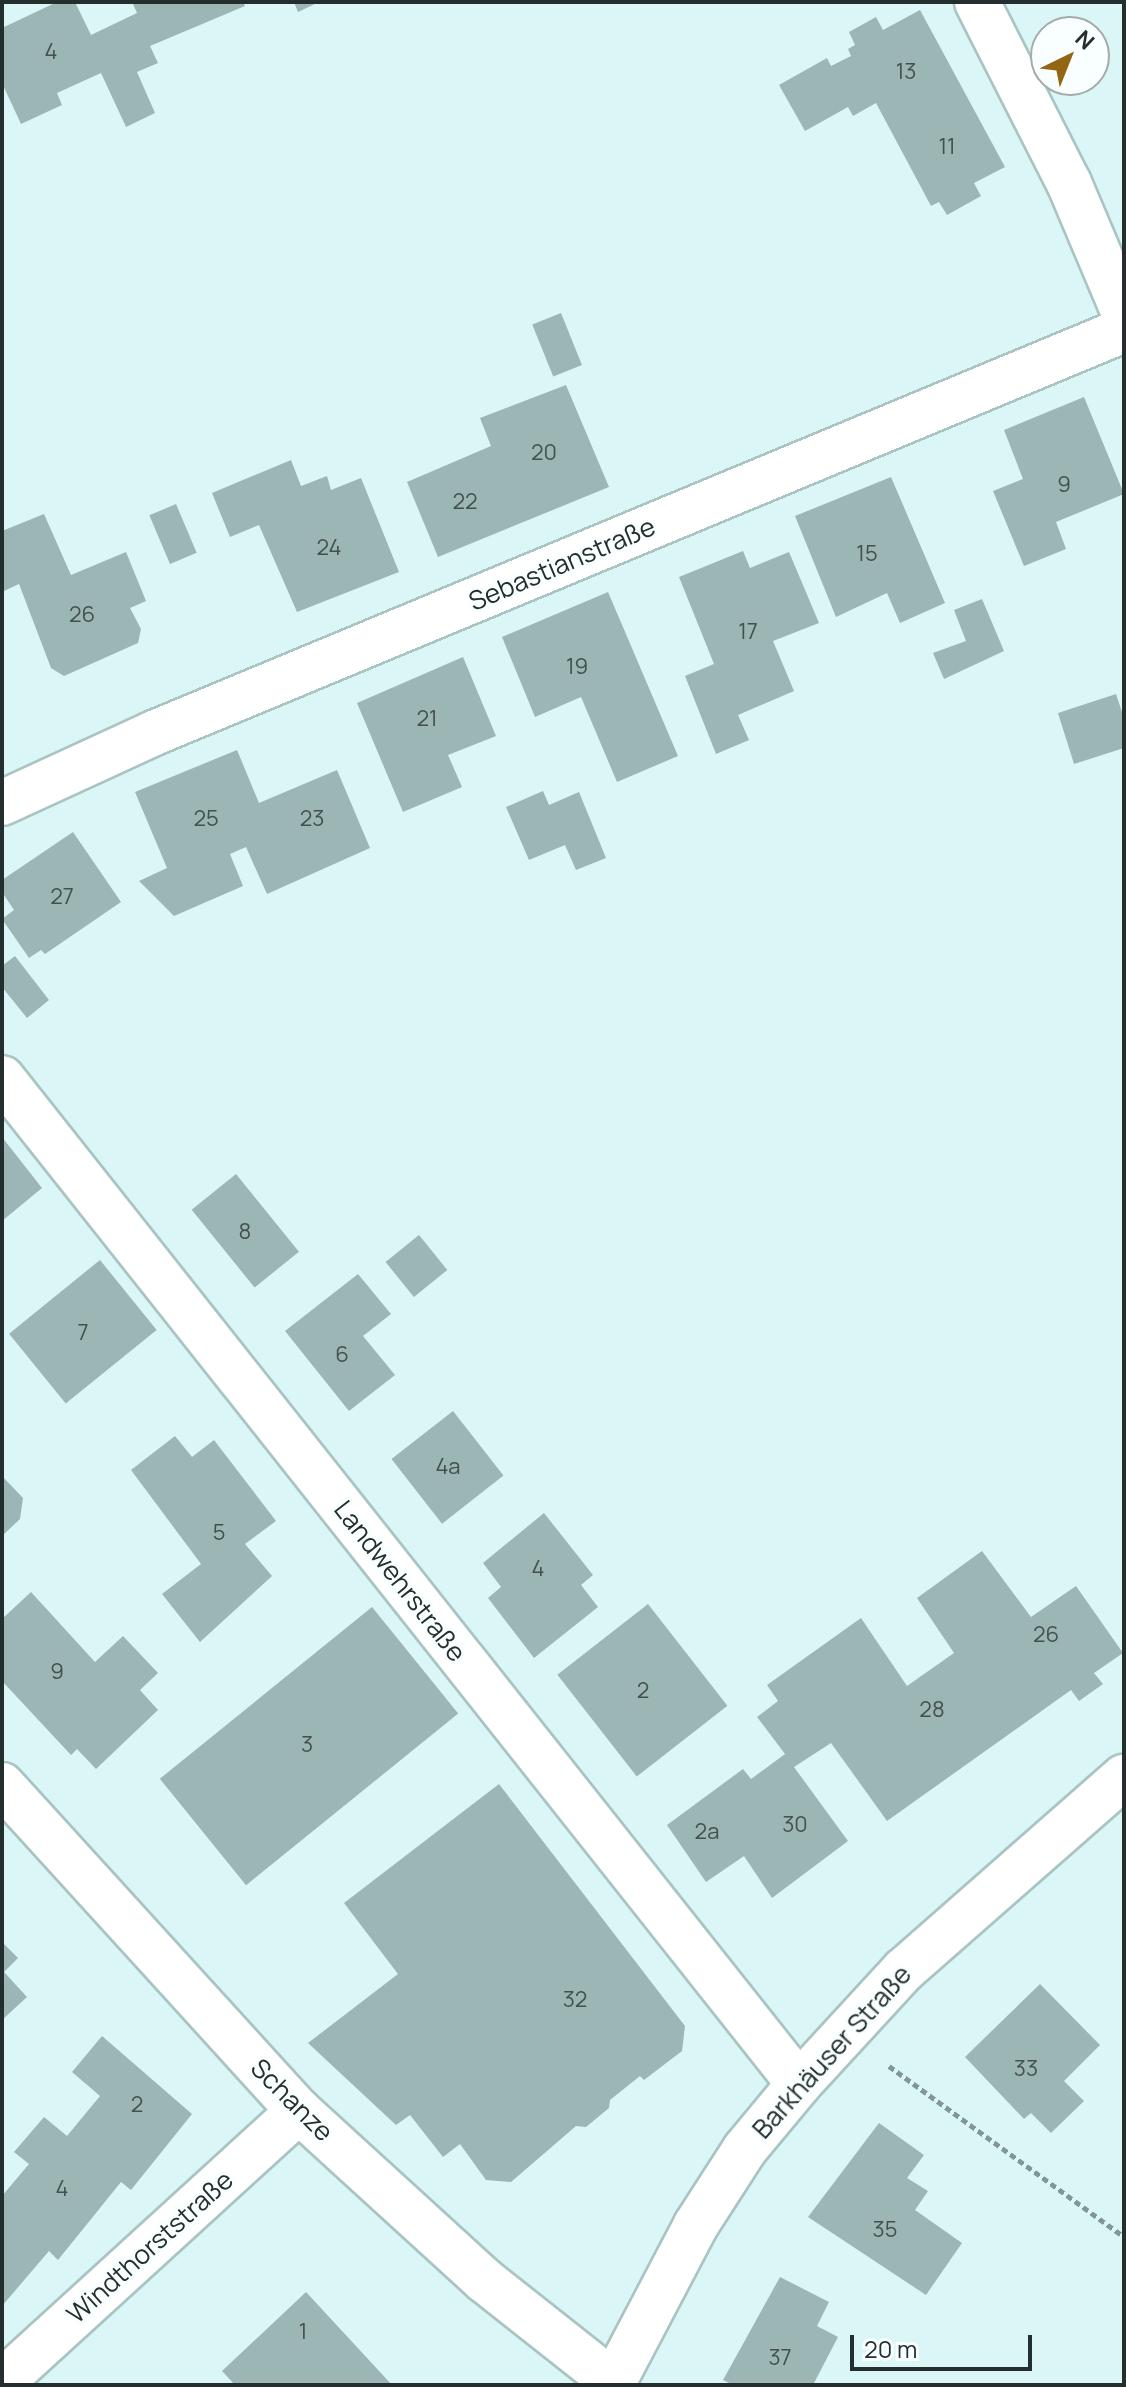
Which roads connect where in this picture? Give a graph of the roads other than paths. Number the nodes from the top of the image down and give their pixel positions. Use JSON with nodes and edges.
{"nodes":[{"id":1,"x":977,"y":2,"type":"edge"},
{"id":2,"x":1124,"y":313,"type":"edge"},
{"id":3,"x":1124,"y":330,"type":"edge"},
{"id":4,"x":2,"y":803,"type":"edge"},
{"id":5,"x":2,"y":1078,"type":"edge"},
{"id":6,"x":1124,"y":1777,"type":"edge"},
{"id":7,"x":2,"y":1785,"type":"edge"},
{"id":8,"x":799,"y":2084,"type":"junction"},
{"id":9,"x":299,"y":2111,"type":"junction"},
{"id":10,"x":2,"y":2382,"type":"edge"},
{"id":11,"x":612,"y":2384,"type":"edge"}],
"edges":[{"from":1,"to":2,"type":"street"},
{"from":3,"to":4,"type":"street","name":"Sebastianstraße"},
{"from":5,"to":8,"type":"street","name":"Landwehrstraße"},
{"from":6,"to":8,"type":"street","name":"Barkhäuser Straße"},
{"from":7,"to":9,"type":"street","name":"Schanze"},
{"from":8,"to":11,"type":"street","name":"Barkhäuser Straße"},
{"from":9,"to":10,"type":"street","name":"Windthorststraße"},
{"from":9,"to":11,"type":"street","name":"Schanze"}]}
